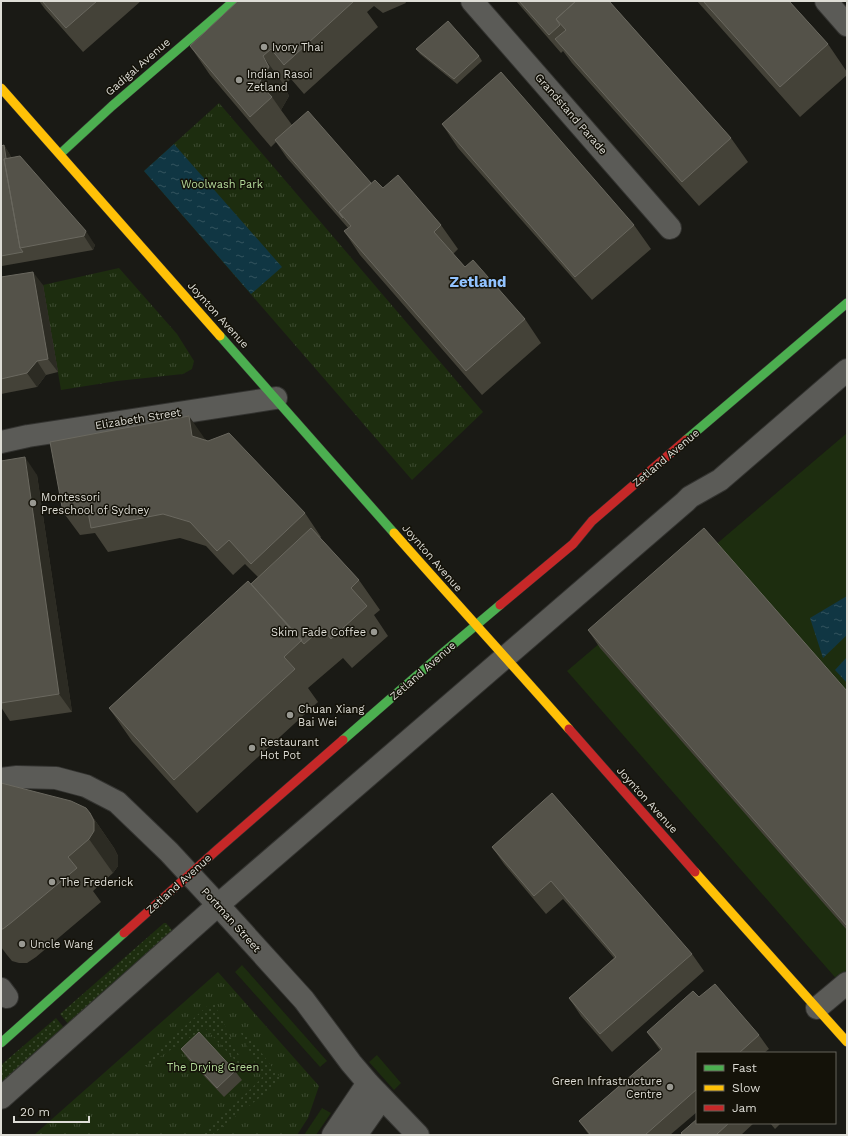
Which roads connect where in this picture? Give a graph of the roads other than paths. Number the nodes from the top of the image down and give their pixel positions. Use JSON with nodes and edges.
{"nodes":[{"id":1,"x":234,"y":1,"type":"edge"},
{"id":2,"x":472,"y":1,"type":"edge"},
{"id":3,"x":826,"y":1,"type":"edge"},
{"id":4,"x":847,"y":25,"type":"edge"},
{"id":5,"x":5,"y":98,"type":"edge"},
{"id":6,"x":60,"y":154,"type":"junction"},
{"id":7,"x":670,"y":228,"type":"dead end"},
{"id":8,"x":847,"y":303,"type":"edge"},
{"id":9,"x":847,"y":370,"type":"edge"},
{"id":10,"x":276,"y":398,"type":"junction"},
{"id":11,"x":1,"y":442,"type":"edge"},
{"id":12,"x":476,"y":626,"type":"junction"},
{"id":13,"x":504,"y":658,"type":"junction"},
{"id":14,"x":1,"y":779,"type":"edge"},
{"id":15,"x":189,"y":874,"type":"junction"},
{"id":16,"x":218,"y":905,"type":"junction"},
{"id":17,"x":847,"y":983,"type":"edge"},
{"id":18,"x":817,"y":1008,"type":"junction"},
{"id":19,"x":847,"y":1042,"type":"edge"},
{"id":20,"x":1,"y":1043,"type":"edge"},
{"id":21,"x":375,"y":1090,"type":"junction"},
{"id":22,"x":1,"y":1098,"type":"edge"},
{"id":23,"x":333,"y":1135,"type":"edge"},
{"id":24,"x":356,"y":1135,"type":"edge"},
{"id":25,"x":418,"y":1135,"type":"edge"}],
"edges":[{"from":1,"to":6,"type":"street","name":"Gadigal Avenue"},
{"from":2,"to":7,"type":"street","name":"Grandstand Parade"},
{"from":3,"to":4,"type":"street"},
{"from":5,"to":6,"type":"street","name":"Joynton Avenue"},
{"from":6,"to":10,"type":"street","name":"Joynton Avenue"},
{"from":8,"to":12,"type":"street","name":"Zetland Avenue"},
{"from":9,"to":13,"type":"street"},
{"from":10,"to":11,"type":"street","name":"Elizabeth Street"},
{"from":10,"to":12,"type":"street","name":"Joynton Avenue"},
{"from":12,"to":13,"type":"street","name":"Joynton Avenue"},
{"from":12,"to":15,"type":"street","name":"Zetland Avenue"},
{"from":13,"to":16,"type":"street"},
{"from":13,"to":18,"type":"street","name":"Joynton Avenue"},
{"from":14,"to":15,"type":"street","name":"Portman Street"},
{"from":15,"to":16,"type":"street","name":"Portman Street"},
{"from":15,"to":20,"type":"street","name":"Zetland Avenue"},
{"from":16,"to":21,"type":"street","name":"Portman Street"},
{"from":16,"to":22,"type":"street"},
{"from":17,"to":18,"type":"street"},
{"from":18,"to":19,"type":"street","name":"Joynton Avenue"},
{"from":21,"to":23,"type":"street"},
{"from":21,"to":24,"type":"street"},
{"from":21,"to":25,"type":"street","name":"Portman Street"}]}
